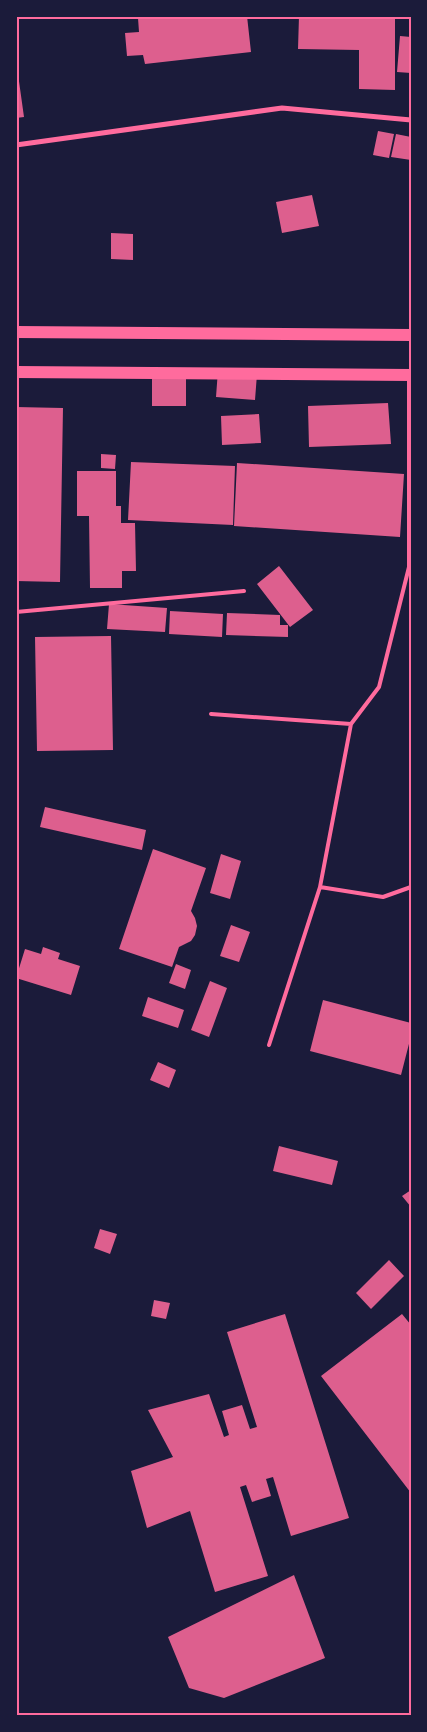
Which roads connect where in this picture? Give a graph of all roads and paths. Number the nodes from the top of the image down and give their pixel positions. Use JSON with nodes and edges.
{"nodes":[{"id":1,"x":411,"y":120,"type":"edge"},
{"id":2,"x":16,"y":145,"type":"edge"},
{"id":3,"x":16,"y":332,"type":"edge"},
{"id":4,"x":411,"y":335,"type":"edge"},
{"id":5,"x":16,"y":372,"type":"edge"},
{"id":6,"x":410,"y":375,"type":"edge"},
{"id":7,"x":244,"y":591,"type":"dead end"},
{"id":8,"x":16,"y":612,"type":"edge"},
{"id":9,"x":211,"y":714,"type":"dead end"},
{"id":10,"x":351,"y":724,"type":"junction"},
{"id":11,"x":320,"y":887,"type":"junction"},
{"id":12,"x":411,"y":887,"type":"edge"},
{"id":13,"x":269,"y":1045,"type":"dead end"}],
"edges":[{"from":1,"to":2,"type":"street"},
{"from":3,"to":4,"type":"main road"},
{"from":5,"to":6,"type":"main road"},
{"from":6,"to":10,"type":"lane"},
{"from":7,"to":8,"type":"lane"},
{"from":9,"to":10,"type":"lane"},
{"from":10,"to":11,"type":"lane"},
{"from":11,"to":12,"type":"lane"},
{"from":11,"to":13,"type":"lane"}]}
